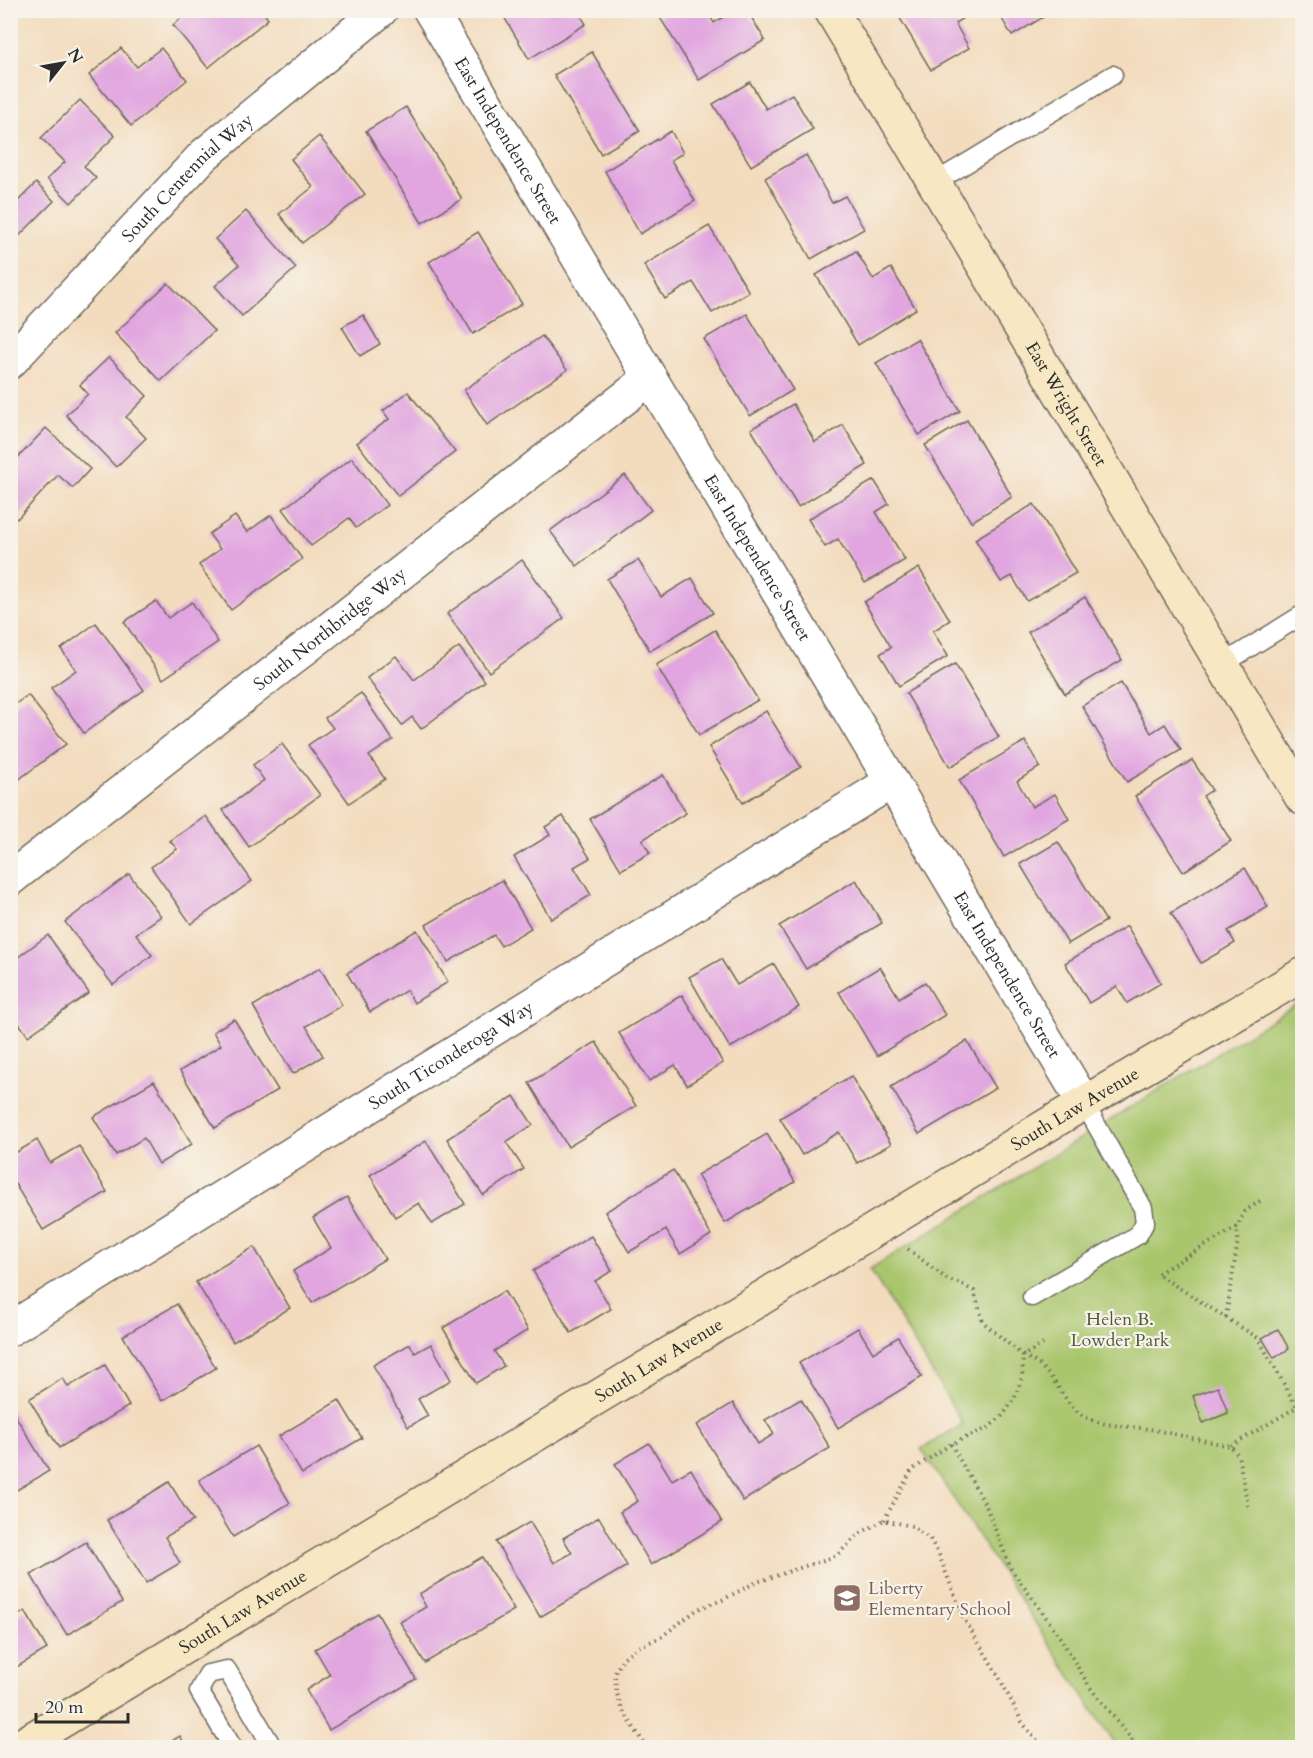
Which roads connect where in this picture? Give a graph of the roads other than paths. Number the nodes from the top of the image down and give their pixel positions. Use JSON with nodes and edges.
{"nodes":[{"id":1,"x":381,"y":10,"type":"edge"},
{"id":2,"x":430,"y":10,"type":"edge"},
{"id":3,"x":831,"y":10,"type":"edge"},
{"id":4,"x":1113,"y":75,"type":"dead end"},
{"id":5,"x":934,"y":183,"type":"junction"},
{"id":6,"x":10,"y":362,"type":"edge"},
{"id":7,"x":650,"y":378,"type":"junction"},
{"id":8,"x":1302,"y":615,"type":"edge"},
{"id":9,"x":1222,"y":664,"type":"junction"},
{"id":10,"x":891,"y":782,"type":"junction"},
{"id":11,"x":1302,"y":798,"type":"edge"},
{"id":12,"x":10,"y":879,"type":"edge"},
{"id":13,"x":1302,"y":975,"type":"edge"},
{"id":14,"x":1084,"y":1103,"type":"junction"},
{"id":15,"x":1032,"y":1297,"type":"dead end"},
{"id":16,"x":10,"y":1329,"type":"edge"},
{"id":17,"x":189,"y":1643,"type":"junction"},
{"id":18,"x":208,"y":1674,"type":"junction"},
{"id":19,"x":17,"y":1748,"type":"edge"},
{"id":20,"x":233,"y":1748,"type":"edge"},
{"id":21,"x":273,"y":1748,"type":"edge"}],
"edges":[{"from":1,"to":6,"type":"street","name":"South Centennial Way"},
{"from":2,"to":7,"type":"street","name":"East Independence Street"},
{"from":3,"to":5,"type":"street","name":"East Wright Street"},
{"from":4,"to":5,"type":"lane"},
{"from":5,"to":9,"type":"street","name":"East Wright Street"},
{"from":7,"to":10,"type":"street","name":"East Independence Street"},
{"from":7,"to":12,"type":"street","name":"South Northbridge Way"},
{"from":8,"to":9,"type":"lane"},
{"from":9,"to":11,"type":"street","name":"East Wright Street"},
{"from":10,"to":14,"type":"street","name":"East Independence Street"},
{"from":10,"to":16,"type":"street","name":"South Ticonderoga Way"},
{"from":13,"to":14,"type":"street","name":"South Law Avenue"},
{"from":14,"to":15,"type":"lane"},
{"from":14,"to":17,"type":"street","name":"South Law Avenue"},
{"from":17,"to":18,"type":"lane"},
{"from":17,"to":19,"type":"street","name":"South Law Avenue"},
{"from":18,"to":20,"type":"lane"},
{"from":18,"to":21,"type":"lane"}]}
